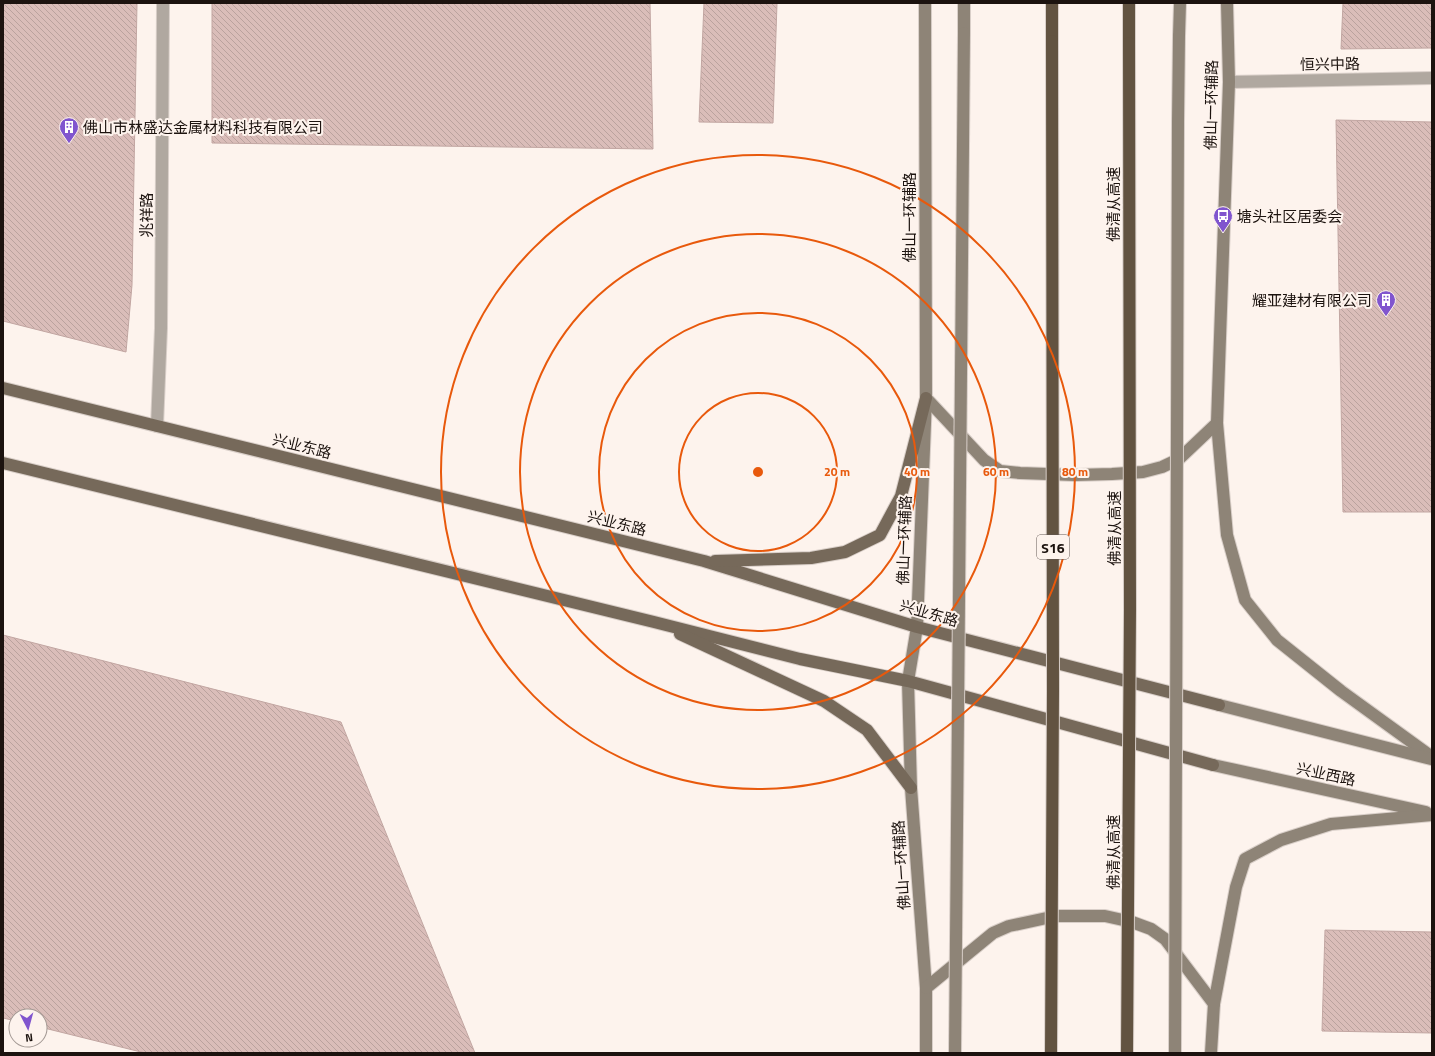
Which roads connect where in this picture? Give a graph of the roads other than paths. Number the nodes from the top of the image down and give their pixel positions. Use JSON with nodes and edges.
{"nodes":[{"id":1,"x":163,"y":3,"type":"edge"},
{"id":2,"x":926,"y":3,"type":"edge"},
{"id":3,"x":964,"y":3,"type":"edge"},
{"id":4,"x":1052,"y":3,"type":"edge"},
{"id":5,"x":1129,"y":3,"type":"edge"},
{"id":6,"x":1180,"y":3,"type":"edge"},
{"id":7,"x":1227,"y":3,"type":"edge"},
{"id":8,"x":1432,"y":78,"type":"edge"},
{"id":9,"x":1229,"y":82,"type":"junction"},
{"id":10,"x":3,"y":388,"type":"edge"},
{"id":11,"x":926,"y":398,"type":"junction"},
{"id":12,"x":1218,"y":423,"type":"junction"},
{"id":13,"x":157,"y":426,"type":"junction"},
{"id":14,"x":3,"y":463,"type":"edge"},
{"id":15,"x":704,"y":561,"type":"junction"},
{"id":16,"x":654,"y":622,"type":"junction"},
{"id":17,"x":917,"y":627,"type":"junction"},
{"id":18,"x":908,"y":681,"type":"junction"},
{"id":19,"x":1432,"y":758,"type":"edge"},
{"id":20,"x":911,"y":788,"type":"junction"},
{"id":21,"x":1432,"y":814,"type":"edge"},
{"id":22,"x":926,"y":988,"type":"junction"},
{"id":23,"x":1214,"y":1004,"type":"junction"},
{"id":24,"x":926,"y":1053,"type":"edge"},
{"id":25,"x":955,"y":1053,"type":"edge"},
{"id":26,"x":1051,"y":1053,"type":"edge"},
{"id":27,"x":1127,"y":1053,"type":"edge"},
{"id":28,"x":1174,"y":1053,"type":"edge"},
{"id":29,"x":1211,"y":1053,"type":"edge"}],
"edges":[{"from":1,"to":13,"type":"street","name":"兆祥路"},
{"from":2,"to":11,"type":"main road","name":"佛山一环辅路"},
{"from":3,"to":25,"type":"main road","bridge":true},
{"from":4,"to":26,"type":"highway","number":"S16","bridge":true},
{"from":5,"to":27,"type":"highway","name":"佛清从高速","bridge":true},
{"from":6,"to":28,"type":"main road","bridge":true},
{"from":7,"to":9,"type":"main road","name":"佛山一环辅路"},
{"from":8,"to":9,"type":"street","name":"恒兴中路"},
{"from":9,"to":12,"type":"main road","name":"佛山一环辅路"},
{"from":10,"to":13,"type":"main road","name":"兴业东路"},
{"from":11,"to":12,"type":"main road"},
{"from":11,"to":15,"type":"main road"},
{"from":11,"to":17,"type":"main road","name":"佛山一环辅路"},
{"from":12,"to":19,"type":"main road","name":"佛山一环辅路"},
{"from":13,"to":15,"type":"main road","name":"兴业东路"},
{"from":14,"to":16,"type":"main road"},
{"from":15,"to":17,"type":"main road","name":"兴业东路"},
{"from":16,"to":18,"type":"main road"},
{"from":16,"to":20,"type":"main road"},
{"from":17,"to":18,"type":"main road","name":"佛山一环辅路"},
{"from":17,"to":19,"type":"main road","name":"兴业东路"},
{"from":18,"to":20,"type":"main road","name":"佛山一环辅路"},
{"from":18,"to":21,"type":"main road","name":"兴业西路"},
{"from":20,"to":22,"type":"main road","name":"佛山一环辅路"},
{"from":21,"to":23,"type":"main road"},
{"from":22,"to":23,"type":"main road"},
{"from":22,"to":24,"type":"main road","name":"佛山一环辅路"},
{"from":23,"to":29,"type":"main road"}]}
